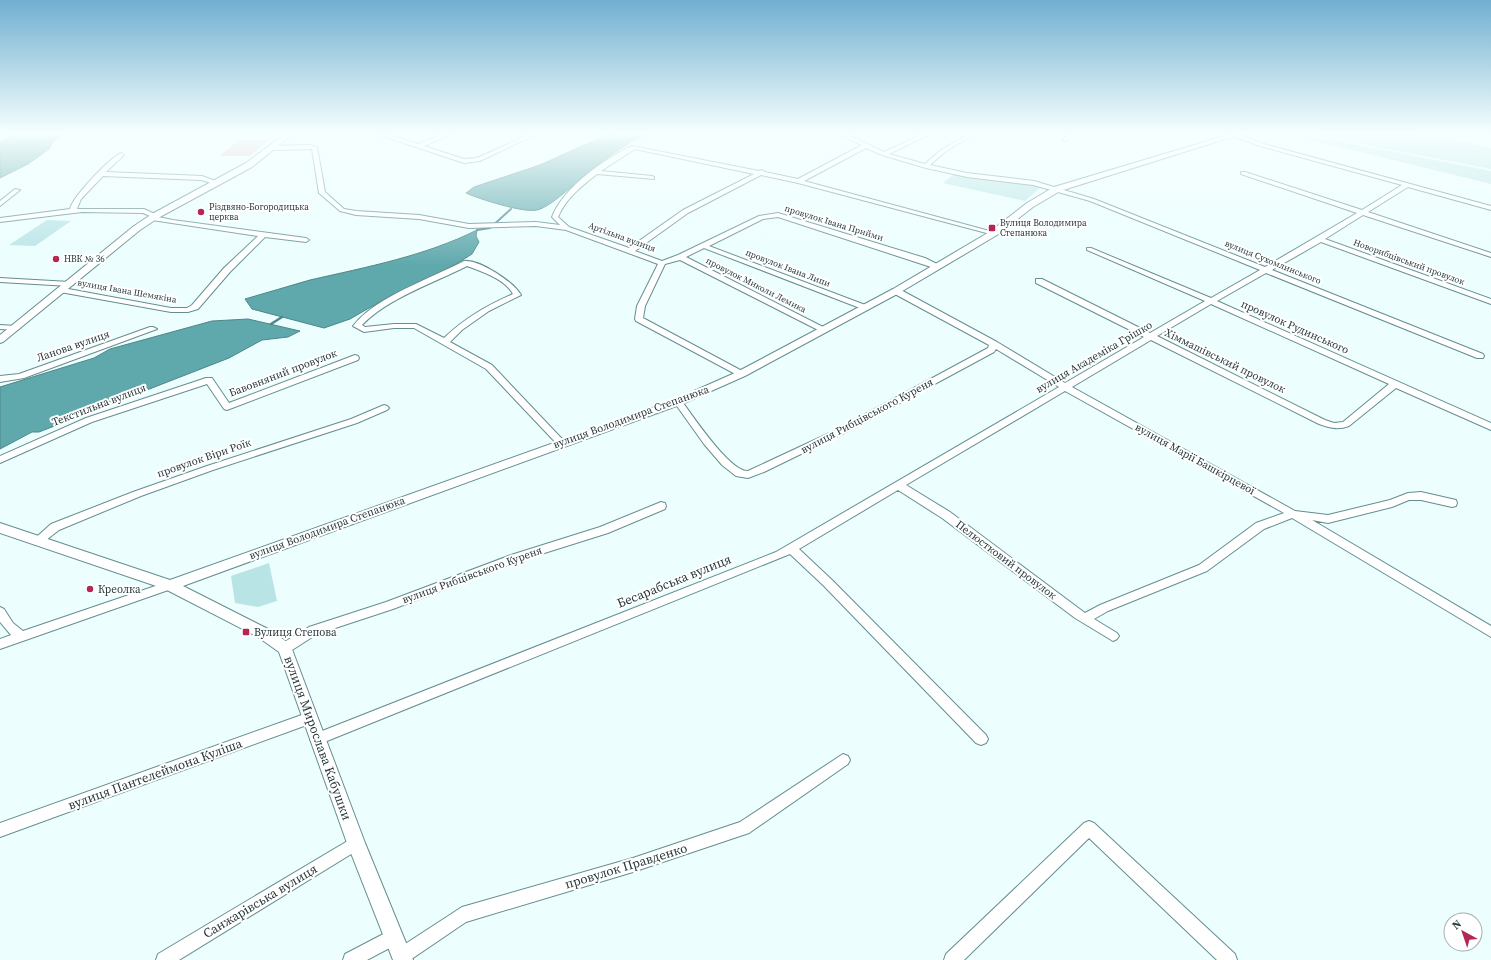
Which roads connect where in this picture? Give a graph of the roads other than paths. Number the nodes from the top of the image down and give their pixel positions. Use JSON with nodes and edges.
{"nodes":[{"id":1,"x":98,"y":177,"type":"edge"},
{"id":2,"x":172,"y":177,"type":"edge"},
{"id":3,"x":229,"y":177,"type":"edge"},
{"id":4,"x":319,"y":177,"type":"edge"},
{"id":5,"x":592,"y":177,"type":"edge"},
{"id":6,"x":641,"y":177,"type":"edge"},
{"id":7,"x":752,"y":177,"type":"edge"},
{"id":8,"x":782,"y":177,"type":"edge"},
{"id":9,"x":807,"y":177,"type":"edge"},
{"id":10,"x":982,"y":177,"type":"edge"},
{"id":11,"x":1096,"y":177,"type":"edge"},
{"id":12,"x":1254,"y":177,"type":"edge"},
{"id":13,"x":1377,"y":177,"type":"edge"},
{"id":14,"x":652,"y":178,"type":"dead end"},
{"id":15,"x":799,"y":181,"type":"junction"},
{"id":16,"x":218,"y":183,"type":"junction"},
{"id":17,"x":1407,"y":185,"type":"junction"},
{"id":18,"x":1057,"y":189,"type":"junction"},
{"id":19,"x":17,"y":190,"type":"dead end"},
{"id":20,"x":0,"y":204,"type":"edge"},
{"id":21,"x":1491,"y":208,"type":"edge"},
{"id":22,"x":74,"y":211,"type":"junction"},
{"id":23,"x":1362,"y":213,"type":"junction"},
{"id":24,"x":154,"y":217,"type":"junction"},
{"id":25,"x":0,"y":220,"type":"edge"},
{"id":26,"x":567,"y":228,"type":"junction"},
{"id":27,"x":994,"y":233,"type":"junction"},
{"id":28,"x":263,"y":235,"type":"junction"},
{"id":29,"x":1320,"y":239,"type":"junction"},
{"id":30,"x":306,"y":240,"type":"dead end"},
{"id":31,"x":704,"y":246,"type":"junction"},
{"id":32,"x":1089,"y":249,"type":"dead end"},
{"id":33,"x":630,"y":251,"type":"junction"},
{"id":34,"x":1491,"y":256,"type":"edge"},
{"id":35,"x":681,"y":257,"type":"junction"},
{"id":36,"x":662,"y":263,"type":"junction"},
{"id":37,"x":937,"y":266,"type":"junction"},
{"id":38,"x":1266,"y":270,"type":"junction"},
{"id":39,"x":0,"y":280,"type":"edge"},
{"id":40,"x":1039,"y":281,"type":"dead end"},
{"id":41,"x":70,"y":284,"type":"junction"},
{"id":42,"x":63,"y":290,"type":"junction"},
{"id":43,"x":896,"y":291,"type":"junction"},
{"id":44,"x":1211,"y":301,"type":"junction"},
{"id":45,"x":1491,"y":302,"type":"edge"},
{"id":46,"x":865,"y":308,"type":"junction"},
{"id":47,"x":0,"y":327,"type":"edge"},
{"id":48,"x":16,"y":328,"type":"junction"},
{"id":49,"x":153,"y":329,"type":"dead end"},
{"id":50,"x":822,"y":330,"type":"junction"},
{"id":51,"x":1152,"y":337,"type":"junction"},
{"id":52,"x":0,"y":340,"type":"edge"},
{"id":53,"x":445,"y":342,"type":"junction"},
{"id":54,"x":994,"y":344,"type":"junction"},
{"id":55,"x":1480,"y":356,"type":"dead end"},
{"id":56,"x":355,"y":358,"type":"dead end"},
{"id":57,"x":740,"y":374,"type":"junction"},
{"id":58,"x":0,"y":379,"type":"edge"},
{"id":59,"x":209,"y":380,"type":"joint"},
{"id":60,"x":1395,"y":384,"type":"junction"},
{"id":61,"x":1065,"y":387,"type":"junction"},
{"id":62,"x":678,"y":402,"type":"junction"},
{"id":63,"x":384,"y":408,"type":"dead end"},
{"id":64,"x":1491,"y":427,"type":"edge"},
{"id":65,"x":561,"y":443,"type":"junction"},
{"id":66,"x":0,"y":460,"type":"edge"},
{"id":67,"x":898,"y":485,"type":"junction"},
{"id":68,"x":1452,"y":503,"type":"dead end"},
{"id":69,"x":662,"y":506,"type":"dead end"},
{"id":70,"x":1293,"y":514,"type":"junction"},
{"id":71,"x":0,"y":528,"type":"edge"},
{"id":72,"x":37,"y":541,"type":"junction"},
{"id":73,"x":792,"y":549,"type":"junction"},
{"id":74,"x":170,"y":585,"type":"junction"},
{"id":75,"x":0,"y":612,"type":"edge"},
{"id":76,"x":1085,"y":618,"type":"junction"},
{"id":77,"x":1491,"y":632,"type":"edge"},
{"id":78,"x":1113,"y":636,"type":"dead end"},
{"id":79,"x":21,"y":637,"type":"junction"},
{"id":80,"x":0,"y":644,"type":"edge"},
{"id":81,"x":285,"y":648,"type":"junction"},
{"id":82,"x":310,"y":718,"type":"junction"},
{"id":83,"x":317,"y":739,"type":"junction"},
{"id":84,"x":981,"y":739,"type":"dead end"},
{"id":85,"x":843,"y":760,"type":"dead end"},
{"id":86,"x":0,"y":830,"type":"edge"},
{"id":87,"x":356,"y":843,"type":"junction"},
{"id":88,"x":393,"y":936,"type":"junction"},
{"id":89,"x":402,"y":958,"type":"edge"},
{"id":90,"x":164,"y":960,"type":"edge"},
{"id":91,"x":351,"y":960,"type":"edge"},
{"id":92,"x":952,"y":960,"type":"edge"},
{"id":93,"x":1229,"y":960,"type":"edge"}],
"edges":[{"from":1,"to":22,"type":"street"},
{"from":2,"to":16,"type":"street"},
{"from":3,"to":16,"type":"street"},
{"from":4,"to":26,"type":"street","name":"Артільна вулиця"},
{"from":5,"to":26,"type":"street"},
{"from":6,"to":14,"type":"street"},
{"from":7,"to":33,"type":"street"},
{"from":8,"to":15,"type":"street"},
{"from":9,"to":15,"type":"street"},
{"from":10,"to":18,"type":"street","name":"вулиця Сухомлинського"},
{"from":11,"to":18,"type":"street","name":"вулиця Володимира Степанюка"},
{"from":12,"to":23,"type":"street"},
{"from":13,"to":17,"type":"street"},
{"from":15,"to":27,"type":"street"},
{"from":16,"to":24,"type":"street"},
{"from":17,"to":21,"type":"street"},
{"from":17,"to":23,"type":"street","name":"вулиця Академіка Грішко"},
{"from":18,"to":27,"type":"street","name":"вулиця Володимира Степанюка"},
{"from":18,"to":38,"type":"street","name":"вулиця Сухомлинського"},
{"from":19,"to":20,"type":"street"},
{"from":22,"to":24,"type":"street"},
{"from":22,"to":25,"type":"street"},
{"from":23,"to":29,"type":"street","name":"вулиця Академіка Грішко"},
{"from":23,"to":34,"type":"street"},
{"from":24,"to":28,"type":"street"},
{"from":24,"to":41,"type":"street"},
{"from":26,"to":33,"type":"street","name":"Артільна вулиця"},
{"from":27,"to":37,"type":"street","name":"вулиця Володимира Степанюка"},
{"from":28,"to":30,"type":"street"},
{"from":28,"to":42,"type":"street","name":"вулиця Івана Шемякіна"},
{"from":29,"to":38,"type":"street","name":"вулиця Академіка Грішко"},
{"from":29,"to":45,"type":"street","name":"Новорибцівський провулок"},
{"from":31,"to":35,"type":"street","name":"провулок Івана Прийми"},
{"from":31,"to":37,"type":"street","name":"провулок Івана Прийми"},
{"from":31,"to":46,"type":"street","name":"провулок Івана Липи"},
{"from":32,"to":44,"type":"street","name":"провулок Рудинського"},
{"from":33,"to":36,"type":"street","name":"Артільна вулиця"},
{"from":35,"to":36,"type":"street","name":"провулок Івана Прийми"},
{"from":35,"to":50,"type":"street","name":"провулок Миколи Лемика"},
{"from":36,"to":57,"type":"street","name":"Артільна вулиця"},
{"from":37,"to":43,"type":"street","name":"вулиця Володимира Степанюка"},
{"from":38,"to":44,"type":"street","name":"вулиця Академіка Грішко"},
{"from":38,"to":55,"type":"street","name":"вулиця Сухомлинського"},
{"from":39,"to":41,"type":"street","name":"вулиця Івана Шемякіна"},
{"from":40,"to":51,"type":"street","name":"Хіммашівський провулок"},
{"from":41,"to":42,"type":"street"},
{"from":42,"to":48,"type":"street"},
{"from":43,"to":46,"type":"street","name":"вулиця Володимира Степанюка"},
{"from":43,"to":54,"type":"street","name":"вулиця Марії Башкірцевої"},
{"from":44,"to":51,"type":"street","name":"вулиця Академіка Грішко"},
{"from":44,"to":60,"type":"street","name":"провулок Рудинського"},
{"from":46,"to":50,"type":"street","name":"вулиця Володимира Степанюка"},
{"from":47,"to":48,"type":"street"},
{"from":48,"to":52,"type":"street"},
{"from":49,"to":58,"type":"street","name":"Ланова вулиця"},
{"from":50,"to":57,"type":"street","name":"вулиця Володимира Степанюка"},
{"from":51,"to":60,"type":"street","name":"Хіммашівський провулок"},
{"from":51,"to":61,"type":"street","name":"вулиця Академіка Грішко"},
{"from":53,"to":53,"type":"street"},
{"from":53,"to":65,"type":"street"},
{"from":54,"to":61,"type":"street","name":"вулиця Марії Башкірцевої"},
{"from":54,"to":62,"type":"street","name":"вулиця Рибцівського Куреня"},
{"from":56,"to":59,"type":"street","name":"Бавовняний провулок"},
{"from":57,"to":62,"type":"street","name":"вулиця Володимира Степанюка"},
{"from":59,"to":66,"type":"street","name":"Текстильна вулиця"},
{"from":60,"to":64,"type":"street","name":"провулок Рудинського"},
{"from":61,"to":67,"type":"street","name":"вулиця Академіка Грішко"},
{"from":61,"to":70,"type":"street","name":"вулиця Марії Башкірцевої"},
{"from":62,"to":65,"type":"street","name":"вулиця Володимира Степанюка"},
{"from":63,"to":72,"type":"street","name":"провулок Віри Роїк"},
{"from":65,"to":74,"type":"street","name":"вулиця Володимира Степанюка"},
{"from":67,"to":73,"type":"street","name":"вулиця Академіка Грішко"},
{"from":67,"to":76,"type":"street","name":"Пелюстковий провулок"},
{"from":68,"to":70,"type":"street"},
{"from":69,"to":81,"type":"street","name":"вулиця Рибцівського Куреня"},
{"from":70,"to":76,"type":"street"},
{"from":70,"to":77,"type":"street","name":"вулиця Марії Башкірцевої"},
{"from":71,"to":72,"type":"street","name":"вулиця Мирослава Кабушки"},
{"from":72,"to":74,"type":"street","name":"вулиця Мирослава Кабушки"},
{"from":73,"to":83,"type":"street","name":"Бесарабська вулиця"},
{"from":73,"to":84,"type":"street"},
{"from":74,"to":79,"type":"street","name":"вулиця Володимира Степанюка"},
{"from":74,"to":81,"type":"street","name":"вулиця Мирослава Кабушки"},
{"from":75,"to":79,"type":"street"},
{"from":76,"to":78,"type":"street","name":"Пелюстковий провулок"},
{"from":79,"to":80,"type":"street","name":"вулиця Володимира Степанюка"},
{"from":81,"to":82,"type":"street","name":"вулиця Мирослава Кабушки"},
{"from":82,"to":83,"type":"street","name":"вулиця Мирослава Кабушки"},
{"from":82,"to":86,"type":"street","name":"вулиця Пантелеймона Куліша"},
{"from":83,"to":87,"type":"street","name":"вулиця Мирослава Кабушки"},
{"from":85,"to":89,"type":"street","name":"провулок Правденко"},
{"from":87,"to":88,"type":"street","name":"вулиця Мирослава Кабушки"},
{"from":87,"to":90,"type":"street","name":"Санжарівська вулиця"},
{"from":88,"to":89,"type":"street","name":"вулиця Мирослава Кабушки"},
{"from":88,"to":91,"type":"street"},
{"from":92,"to":93,"type":"street"}]}
